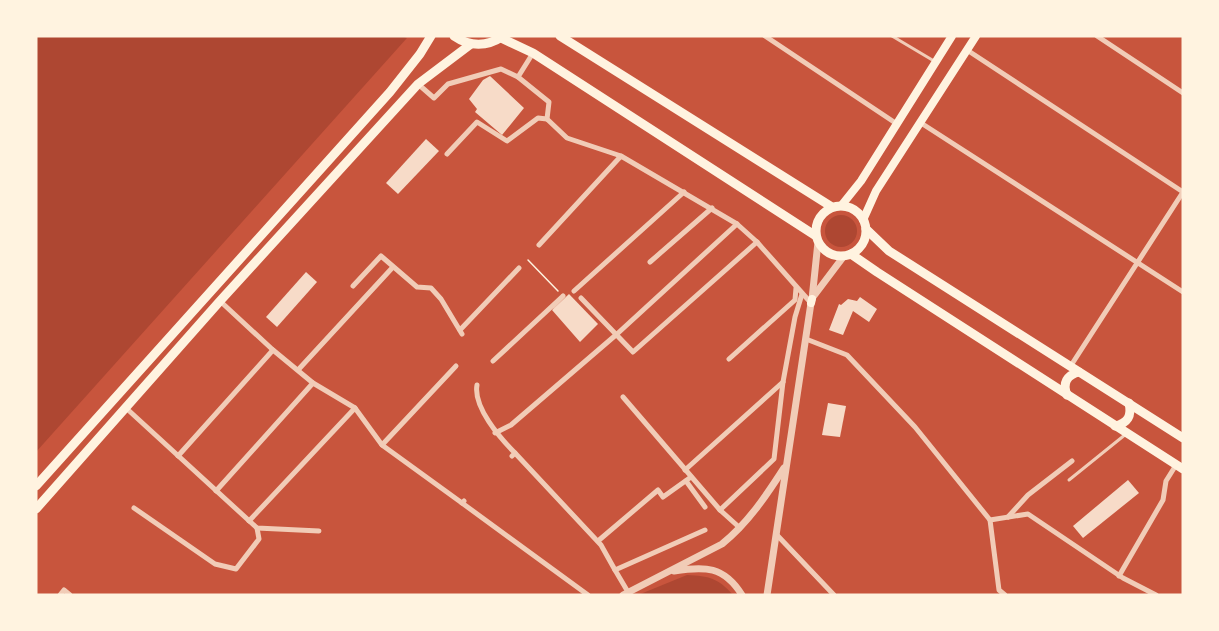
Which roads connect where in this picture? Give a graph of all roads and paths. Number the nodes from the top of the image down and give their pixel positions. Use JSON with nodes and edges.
{"nodes":[{"id":1,"x":431,"y":36,"type":"edge"},
{"id":2,"x":454,"y":36,"type":"edge"},
{"id":3,"x":560,"y":36,"type":"edge"},
{"id":4,"x":765,"y":36,"type":"edge"},
{"id":5,"x":892,"y":36,"type":"edge"},
{"id":6,"x":952,"y":36,"type":"edge"},
{"id":7,"x":976,"y":36,"type":"edge"},
{"id":8,"x":1097,"y":36,"type":"edge"},
{"id":9,"x":502,"y":37,"type":"edge"},
{"id":10,"x":471,"y":44,"type":"junction"},
{"id":11,"x":967,"y":50,"type":"junction"},
{"id":12,"x":533,"y":53,"type":"junction"},
{"id":13,"x":935,"y":62,"type":"junction"},
{"id":14,"x":518,"y":77,"type":"junction"},
{"id":15,"x":418,"y":84,"type":"junction"},
{"id":16,"x":1183,"y":93,"type":"edge"},
{"id":17,"x":547,"y":119,"type":"junction"},
{"id":18,"x":921,"y":123,"type":"junction"},
{"id":19,"x":897,"y":124,"type":"junction"},
{"id":20,"x":447,"y":154,"type":"dead end"},
{"id":21,"x":621,"y":156,"type":"junction"},
{"id":22,"x":684,"y":192,"type":"junction"},
{"id":23,"x":1183,"y":192,"type":"edge"},
{"id":24,"x":836,"y":207,"type":"junction"},
{"id":25,"x":712,"y":208,"type":"junction"},
{"id":26,"x":737,"y":224,"type":"junction"},
{"id":27,"x":865,"y":224,"type":"junction"},
{"id":28,"x":817,"y":239,"type":"junction"},
{"id":29,"x":758,"y":242,"type":"junction"},
{"id":30,"x":539,"y":245,"type":"dead end"},
{"id":31,"x":848,"y":255,"type":"junction"},
{"id":32,"x":528,"y":260,"type":"dead end"},
{"id":33,"x":650,"y":262,"type":"dead end"},
{"id":34,"x":1137,"y":263,"type":"junction"},
{"id":35,"x":393,"y":267,"type":"junction"},
{"id":36,"x":519,"y":268,"type":"dead end"},
{"id":37,"x":352,"y":286,"type":"dead end"},
{"id":38,"x":796,"y":288,"type":"junction"},
{"id":39,"x":574,"y":291,"type":"dead end"},
{"id":40,"x":1183,"y":292,"type":"edge"},
{"id":41,"x":802,"y":294,"type":"junction"},
{"id":42,"x":564,"y":296,"type":"junction"},
{"id":43,"x":581,"y":298,"type":"dead end"},
{"id":44,"x":220,"y":301,"type":"junction"},
{"id":45,"x":812,"y":301,"type":"junction"},
{"id":46,"x":553,"y":306,"type":"dead end"},
{"id":47,"x":617,"y":334,"type":"junction"},
{"id":48,"x":806,"y":339,"type":"junction"},
{"id":49,"x":273,"y":350,"type":"junction"},
{"id":50,"x":729,"y":358,"type":"dead end"},
{"id":51,"x":493,"y":361,"type":"dead end"},
{"id":52,"x":456,"y":366,"type":"dead end"},
{"id":53,"x":1075,"y":369,"type":"junction"},
{"id":54,"x":298,"y":370,"type":"junction"},
{"id":55,"x":783,"y":382,"type":"junction"},
{"id":56,"x":313,"y":383,"type":"junction"},
{"id":57,"x":477,"y":386,"type":"dead end"},
{"id":58,"x":1067,"y":395,"type":"junction"},
{"id":59,"x":623,"y":397,"type":"dead end"},
{"id":60,"x":1129,"y":404,"type":"junction"},
{"id":61,"x":126,"y":408,"type":"junction"},
{"id":62,"x":355,"y":408,"type":"junction"},
{"id":63,"x":1115,"y":426,"type":"junction"},
{"id":64,"x":495,"y":433,"type":"junction"},
{"id":65,"x":1126,"y":434,"type":"junction"},
{"id":66,"x":1183,"y":438,"type":"edge"},
{"id":67,"x":382,"y":445,"type":"junction"},
{"id":68,"x":178,"y":456,"type":"junction"},
{"id":69,"x":1072,"y":461,"type":"dead end"},
{"id":70,"x":786,"y":466,"type":"junction"},
{"id":71,"x":1180,"y":467,"type":"edge"},
{"id":72,"x":685,"y":470,"type":"junction"},
{"id":73,"x":688,"y":479,"type":"junction"},
{"id":74,"x":1069,"y":480,"type":"dead end"},
{"id":75,"x":36,"y":486,"type":"edge"},
{"id":76,"x":216,"y":491,"type":"junction"},
{"id":77,"x":705,"y":507,"type":"dead end"},
{"id":78,"x":134,"y":508,"type":"dead end"},
{"id":79,"x":36,"y":509,"type":"edge"},
{"id":80,"x":720,"y":510,"type":"junction"},
{"id":81,"x":1008,"y":517,"type":"junction"},
{"id":82,"x":990,"y":520,"type":"junction"},
{"id":83,"x":249,"y":521,"type":"junction"},
{"id":84,"x":257,"y":528,"type":"junction"},
{"id":85,"x":740,"y":528,"type":"junction"},
{"id":86,"x":705,"y":530,"type":"dead end"},
{"id":87,"x":319,"y":531,"type":"dead end"},
{"id":88,"x":776,"y":534,"type":"junction"},
{"id":89,"x":598,"y":541,"type":"junction"},
{"id":90,"x":615,"y":570,"type":"junction"},
{"id":91,"x":665,"y":573,"type":"junction"},
{"id":92,"x":1119,"y":576,"type":"junction"},
{"id":93,"x":997,"y":593,"type":"edge"},
{"id":94,"x":625,"y":594,"type":"edge"},
{"id":95,"x":60,"y":595,"type":"edge"},
{"id":96,"x":70,"y":595,"type":"edge"},
{"id":97,"x":588,"y":595,"type":"edge"},
{"id":98,"x":742,"y":595,"type":"edge"},
{"id":99,"x":767,"y":595,"type":"edge"},
{"id":100,"x":834,"y":595,"type":"edge"},
{"id":101,"x":1005,"y":595,"type":"edge"},
{"id":102,"x":1156,"y":595,"type":"edge"}],
"edges":[{"from":1,"to":75,"type":"highway"},
{"from":2,"to":10,"type":"highway"},
{"from":3,"to":24,"type":"highway"},
{"from":4,"to":19,"type":"street"},
{"from":5,"to":13,"type":"lane"},
{"from":6,"to":13,"type":"main road"},
{"from":7,"to":11,"type":"main road"},
{"from":8,"to":16,"type":"street"},
{"from":9,"to":10,"type":"highway"},
{"from":9,"to":12,"type":"highway"},
{"from":10,"to":15,"type":"highway"},
{"from":11,"to":18,"type":"main road"},
{"from":11,"to":23,"type":"street"},
{"from":12,"to":14,"type":"street"},
{"from":12,"to":28,"type":"highway"},
{"from":13,"to":19,"type":"main road"},
{"from":14,"to":15,"type":"street"},
{"from":14,"to":17,"type":"street"},
{"from":15,"to":44,"type":"highway"},
{"from":17,"to":20,"type":"street"},
{"from":17,"to":21,"type":"street"},
{"from":18,"to":27,"type":"main road"},
{"from":18,"to":34,"type":"street"},
{"from":19,"to":24,"type":"main road"},
{"from":21,"to":22,"type":"street"},
{"from":21,"to":30,"type":"street"},
{"from":22,"to":25,"type":"street"},
{"from":22,"to":39,"type":"street"},
{"from":23,"to":34,"type":"street"},
{"from":24,"to":27,"type":"highway"},
{"from":24,"to":28,"type":"highway"},
{"from":25,"to":26,"type":"street"},
{"from":25,"to":33,"type":"street"},
{"from":26,"to":29,"type":"street"},
{"from":26,"to":47,"type":"street"},
{"from":27,"to":31,"type":"highway"},
{"from":27,"to":53,"type":"highway"},
{"from":28,"to":31,"type":"highway"},
{"from":28,"to":45,"type":"street"},
{"from":29,"to":38,"type":"street"},
{"from":29,"to":47,"type":"street"},
{"from":31,"to":45,"type":"street"},
{"from":31,"to":58,"type":"highway"},
{"from":32,"to":42,"type":"path"},
{"from":34,"to":40,"type":"street"},
{"from":34,"to":53,"type":"street"},
{"from":35,"to":36,"type":"street"},
{"from":35,"to":37,"type":"street"},
{"from":35,"to":54,"type":"street"},
{"from":38,"to":41,"type":"street"},
{"from":38,"to":50,"type":"street"},
{"from":41,"to":45,"type":"street"},
{"from":41,"to":55,"type":"street"},
{"from":42,"to":46,"type":"street"},
{"from":42,"to":51,"type":"street"},
{"from":43,"to":47,"type":"street"},
{"from":44,"to":49,"type":"street"},
{"from":44,"to":61,"type":"highway"},
{"from":45,"to":48,"type":"street"},
{"from":47,"to":64,"type":"street"},
{"from":48,"to":70,"type":"street"},
{"from":48,"to":82,"type":"street"},
{"from":49,"to":54,"type":"street"},
{"from":49,"to":68,"type":"street"},
{"from":52,"to":67,"type":"street"},
{"from":53,"to":58,"type":"highway"},
{"from":53,"to":60,"type":"highway"},
{"from":54,"to":56,"type":"street"},
{"from":55,"to":72,"type":"street"},
{"from":55,"to":80,"type":"street"},
{"from":56,"to":62,"type":"street"},
{"from":56,"to":76,"type":"street"},
{"from":57,"to":64,"type":"street"},
{"from":58,"to":63,"type":"highway"},
{"from":59,"to":72,"type":"street"},
{"from":60,"to":63,"type":"highway"},
{"from":60,"to":66,"type":"highway"},
{"from":61,"to":68,"type":"street"},
{"from":61,"to":79,"type":"highway"},
{"from":62,"to":67,"type":"street"},
{"from":62,"to":83,"type":"street"},
{"from":63,"to":65,"type":"highway"},
{"from":64,"to":89,"type":"street"},
{"from":65,"to":71,"type":"highway"},
{"from":65,"to":74,"type":"lane"},
{"from":67,"to":97,"type":"street"},
{"from":68,"to":76,"type":"street"},
{"from":69,"to":81,"type":"street"},
{"from":70,"to":85,"type":"street"},
{"from":70,"to":88,"type":"street"},
{"from":71,"to":92,"type":"street"},
{"from":72,"to":73,"type":"street"},
{"from":73,"to":77,"type":"street"},
{"from":73,"to":80,"type":"street"},
{"from":73,"to":89,"type":"street"},
{"from":76,"to":83,"type":"street"},
{"from":78,"to":84,"type":"street"},
{"from":80,"to":85,"type":"street"},
{"from":81,"to":82,"type":"street"},
{"from":81,"to":92,"type":"street"},
{"from":82,"to":93,"type":"street"},
{"from":83,"to":84,"type":"street"},
{"from":84,"to":87,"type":"street"},
{"from":85,"to":91,"type":"street"},
{"from":86,"to":90,"type":"street"},
{"from":88,"to":99,"type":"street"},
{"from":88,"to":100,"type":"street"},
{"from":89,"to":90,"type":"street"},
{"from":90,"to":94,"type":"street"},
{"from":91,"to":94,"type":"street"},
{"from":91,"to":98,"type":"street"},
{"from":92,"to":102,"type":"street"},
{"from":93,"to":101,"type":"street"},
{"from":95,"to":96,"type":"street"}]}
